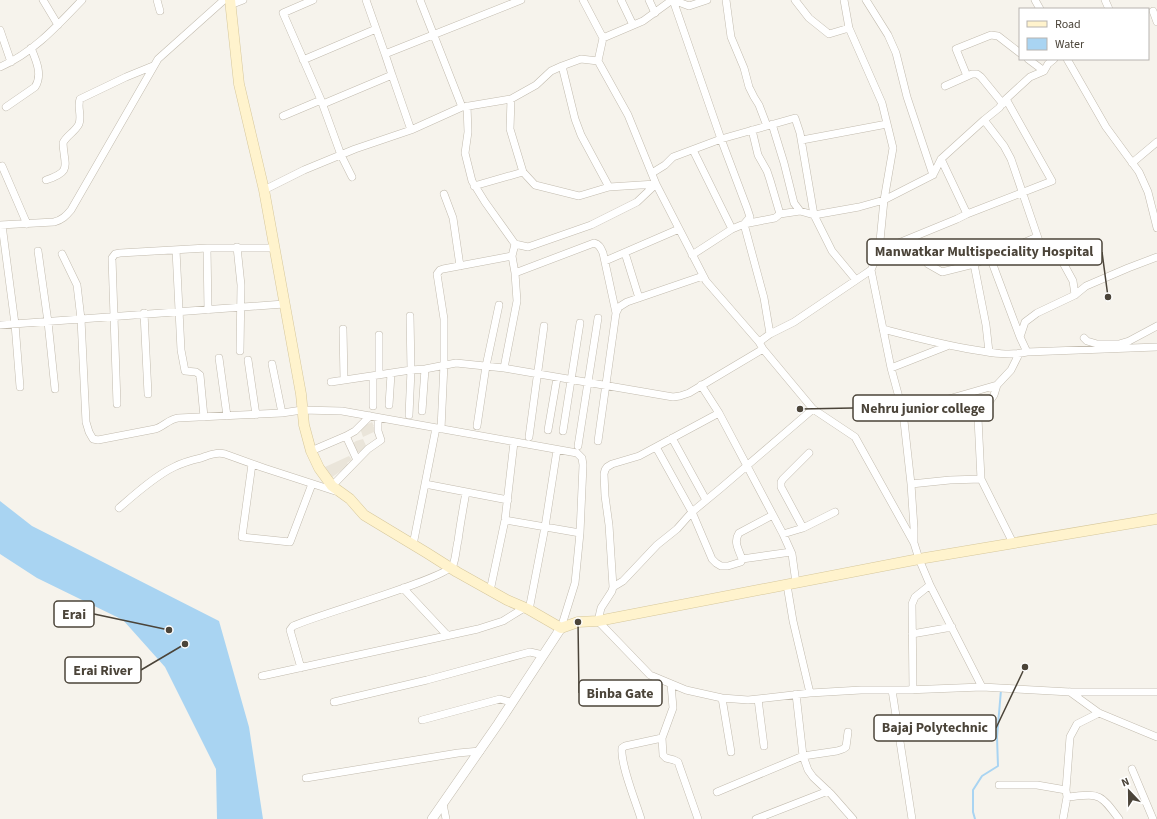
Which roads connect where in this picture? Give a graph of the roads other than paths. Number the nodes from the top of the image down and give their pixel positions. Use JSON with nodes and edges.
{"nodes":[{"id":1,"x":44,"y":0,"type":"edge"},
{"id":2,"x":82,"y":0,"type":"edge"},
{"id":3,"x":157,"y":0,"type":"edge"},
{"id":4,"x":243,"y":0,"type":"edge"},
{"id":5,"x":313,"y":0,"type":"edge"},
{"id":6,"x":366,"y":0,"type":"edge"},
{"id":7,"x":420,"y":0,"type":"edge"},
{"id":8,"x":521,"y":0,"type":"edge"},
{"id":9,"x":583,"y":0,"type":"edge"},
{"id":10,"x":620,"y":0,"type":"edge"},
{"id":11,"x":649,"y":0,"type":"edge"},
{"id":12,"x":673,"y":0,"type":"edge"},
{"id":13,"x":704,"y":0,"type":"edge"},
{"id":14,"x":726,"y":0,"type":"edge"},
{"id":15,"x":795,"y":0,"type":"edge"},
{"id":16,"x":844,"y":0,"type":"edge"},
{"id":17,"x":866,"y":0,"type":"edge"},
{"id":18,"x":228,"y":2,"type":"edge"},
{"id":19,"x":160,"y":11,"type":"dead end"},
{"id":20,"x":1153,"y":11,"type":"edge"},
{"id":21,"x":655,"y":13,"type":"junction"},
{"id":22,"x":1157,"y":22,"type":"edge"},
{"id":23,"x":633,"y":25,"type":"junction"},
{"id":24,"x":58,"y":26,"type":"junction"},
{"id":25,"x":849,"y":28,"type":"junction"},
{"id":26,"x":0,"y":30,"type":"edge"},
{"id":27,"x":376,"y":30,"type":"junction"},
{"id":28,"x":434,"y":36,"type":"junction"},
{"id":29,"x":603,"y":38,"type":"junction"},
{"id":30,"x":31,"y":48,"type":"junction"},
{"id":31,"x":1019,"y":52,"type":"edge"},
{"id":32,"x":385,"y":54,"type":"junction"},
{"id":33,"x":304,"y":60,"type":"junction"},
{"id":34,"x":1029,"y":60,"type":"edge"},
{"id":35,"x":1053,"y":60,"type":"edge"},
{"id":36,"x":1068,"y":60,"type":"edge"},
{"id":37,"x":598,"y":61,"type":"junction"},
{"id":38,"x":11,"y":62,"type":"junction"},
{"id":39,"x":153,"y":66,"type":"junction"},
{"id":40,"x":562,"y":66,"type":"junction"},
{"id":41,"x":0,"y":67,"type":"edge"},
{"id":42,"x":1044,"y":71,"type":"junction"},
{"id":43,"x":392,"y":75,"type":"junction"},
{"id":44,"x":967,"y":76,"type":"junction"},
{"id":45,"x":944,"y":86,"type":"dead end"},
{"id":46,"x":512,"y":100,"type":"junction"},
{"id":47,"x":322,"y":102,"type":"junction"},
{"id":48,"x":1004,"y":102,"type":"junction"},
{"id":49,"x":465,"y":106,"type":"junction"},
{"id":50,"x":6,"y":108,"type":"dead end"},
{"id":51,"x":283,"y":116,"type":"dead end"},
{"id":52,"x":984,"y":120,"type":"junction"},
{"id":53,"x":887,"y":124,"type":"junction"},
{"id":54,"x":770,"y":125,"type":"junction"},
{"id":55,"x":411,"y":130,"type":"junction"},
{"id":56,"x":752,"y":130,"type":"junction"},
{"id":57,"x":721,"y":139,"type":"junction"},
{"id":58,"x":802,"y":140,"type":"junction"},
{"id":59,"x":1157,"y":142,"type":"edge"},
{"id":60,"x":693,"y":150,"type":"junction"},
{"id":61,"x":341,"y":155,"type":"junction"},
{"id":62,"x":941,"y":159,"type":"junction"},
{"id":63,"x":1132,"y":163,"type":"junction"},
{"id":64,"x":2,"y":166,"type":"dead end"},
{"id":65,"x":523,"y":172,"type":"junction"},
{"id":66,"x":652,"y":173,"type":"junction"},
{"id":67,"x":933,"y":175,"type":"junction"},
{"id":68,"x":352,"y":177,"type":"dead end"},
{"id":69,"x":46,"y":180,"type":"dead end"},
{"id":70,"x":656,"y":184,"type":"junction"},
{"id":71,"x":474,"y":186,"type":"junction"},
{"id":72,"x":609,"y":187,"type":"junction"},
{"id":73,"x":264,"y":190,"type":"junction"},
{"id":74,"x":1023,"y":193,"type":"junction"},
{"id":75,"x":444,"y":194,"type":"dead end"},
{"id":76,"x":884,"y":200,"type":"junction"},
{"id":77,"x":800,"y":211,"type":"junction"},
{"id":78,"x":780,"y":214,"type":"junction"},
{"id":79,"x":814,"y":214,"type":"junction"},
{"id":80,"x":967,"y":214,"type":"junction"},
{"id":81,"x":27,"y":224,"type":"junction"},
{"id":82,"x":744,"y":224,"type":"junction"},
{"id":83,"x":1,"y":225,"type":"edge"},
{"id":84,"x":1157,"y":228,"type":"edge"},
{"id":85,"x":732,"y":229,"type":"junction"},
{"id":86,"x":679,"y":230,"type":"junction"},
{"id":87,"x":1037,"y":237,"type":"junction"},
{"id":88,"x":911,"y":238,"type":"junction"},
{"id":89,"x":515,"y":244,"type":"junction"},
{"id":90,"x":237,"y":247,"type":"junction"},
{"id":91,"x":207,"y":248,"type":"junction"},
{"id":92,"x":275,"y":248,"type":"junction"},
{"id":93,"x":176,"y":250,"type":"junction"},
{"id":94,"x":38,"y":251,"type":"dead end"},
{"id":95,"x":879,"y":251,"type":"junction"},
{"id":96,"x":625,"y":253,"type":"junction"},
{"id":97,"x":62,"y":254,"type":"dead end"},
{"id":98,"x":692,"y":255,"type":"junction"},
{"id":99,"x":512,"y":256,"type":"junction"},
{"id":100,"x":990,"y":257,"type":"junction"},
{"id":101,"x":1157,"y":257,"type":"edge"},
{"id":102,"x":605,"y":262,"type":"junction"},
{"id":103,"x":974,"y":264,"type":"junction"},
{"id":104,"x":460,"y":266,"type":"junction"},
{"id":105,"x":871,"y":270,"type":"junction"},
{"id":106,"x":515,"y":273,"type":"junction"},
{"id":107,"x":703,"y":276,"type":"junction"},
{"id":108,"x":856,"y":280,"type":"junction"},
{"id":109,"x":1074,"y":295,"type":"junction"},
{"id":110,"x":639,"y":298,"type":"junction"},
{"id":111,"x":284,"y":304,"type":"junction"},
{"id":112,"x":498,"y":306,"type":"dead end"},
{"id":113,"x":241,"y":308,"type":"junction"},
{"id":114,"x":208,"y":310,"type":"junction"},
{"id":115,"x":180,"y":312,"type":"junction"},
{"id":116,"x":144,"y":314,"type":"junction"},
{"id":117,"x":616,"y":314,"type":"junction"},
{"id":118,"x":114,"y":316,"type":"junction"},
{"id":119,"x":410,"y":316,"type":"dead end"},
{"id":120,"x":598,"y":318,"type":"dead end"},
{"id":121,"x":81,"y":319,"type":"junction"},
{"id":122,"x":48,"y":322,"type":"junction"},
{"id":123,"x":580,"y":323,"type":"dead end"},
{"id":124,"x":15,"y":324,"type":"junction"},
{"id":125,"x":0,"y":325,"type":"edge"},
{"id":126,"x":544,"y":326,"type":"dead end"},
{"id":127,"x":1157,"y":326,"type":"edge"},
{"id":128,"x":343,"y":329,"type":"dead end"},
{"id":129,"x":884,"y":329,"type":"junction"},
{"id":130,"x":770,"y":334,"type":"junction"},
{"id":131,"x":379,"y":335,"type":"dead end"},
{"id":132,"x":1020,"y":337,"type":"junction"},
{"id":133,"x":1084,"y":338,"type":"dead end"},
{"id":134,"x":759,"y":342,"type":"junction"},
{"id":135,"x":947,"y":346,"type":"junction"},
{"id":136,"x":1157,"y":348,"type":"edge"},
{"id":137,"x":763,"y":349,"type":"junction"},
{"id":138,"x":240,"y":351,"type":"dead end"},
{"id":139,"x":989,"y":352,"type":"junction"},
{"id":140,"x":1027,"y":352,"type":"junction"},
{"id":141,"x":1019,"y":354,"type":"junction"},
{"id":142,"x":219,"y":358,"type":"dead end"},
{"id":143,"x":248,"y":360,"type":"dead end"},
{"id":144,"x":272,"y":364,"type":"dead end"},
{"id":145,"x":444,"y":364,"type":"junction"},
{"id":146,"x":486,"y":366,"type":"junction"},
{"id":147,"x":504,"y":368,"type":"junction"},
{"id":148,"x":891,"y":368,"type":"junction"},
{"id":149,"x":424,"y":369,"type":"junction"},
{"id":150,"x":412,"y":370,"type":"junction"},
{"id":151,"x":391,"y":374,"type":"junction"},
{"id":152,"x":538,"y":375,"type":"junction"},
{"id":153,"x":376,"y":376,"type":"junction"},
{"id":154,"x":557,"y":378,"type":"junction"},
{"id":155,"x":344,"y":380,"type":"junction"},
{"id":156,"x":571,"y":380,"type":"junction"},
{"id":157,"x":331,"y":382,"type":"dead end"},
{"id":158,"x":588,"y":383,"type":"junction"},
{"id":159,"x":606,"y":385,"type":"junction"},
{"id":160,"x":701,"y":385,"type":"junction"},
{"id":161,"x":997,"y":385,"type":"junction"},
{"id":162,"x":20,"y":388,"type":"dead end"},
{"id":163,"x":55,"y":388,"type":"dead end"},
{"id":164,"x":148,"y":394,"type":"dead end"},
{"id":165,"x":117,"y":404,"type":"dead end"},
{"id":166,"x":389,"y":405,"type":"dead end"},
{"id":167,"x":373,"y":406,"type":"dead end"},
{"id":168,"x":813,"y":409,"type":"junction"},
{"id":169,"x":302,"y":410,"type":"junction"},
{"id":170,"x":422,"y":411,"type":"dead end"},
{"id":171,"x":903,"y":412,"type":"junction"},
{"id":172,"x":282,"y":413,"type":"junction"},
{"id":173,"x":719,"y":413,"type":"junction"},
{"id":174,"x":256,"y":415,"type":"junction"},
{"id":175,"x":409,"y":415,"type":"dead end"},
{"id":176,"x":227,"y":416,"type":"junction"},
{"id":177,"x":370,"y":416,"type":"junction"},
{"id":178,"x":204,"y":417,"type":"junction"},
{"id":179,"x":378,"y":418,"type":"junction"},
{"id":180,"x":477,"y":426,"type":"dead end"},
{"id":181,"x":439,"y":429,"type":"junction"},
{"id":182,"x":548,"y":430,"type":"dead end"},
{"id":183,"x":563,"y":431,"type":"dead end"},
{"id":184,"x":346,"y":436,"type":"junction"},
{"id":185,"x":529,"y":437,"type":"dead end"},
{"id":186,"x":672,"y":438,"type":"junction"},
{"id":187,"x":598,"y":441,"type":"dead end"},
{"id":188,"x":514,"y":442,"type":"junction"},
{"id":189,"x":578,"y":446,"type":"dead end"},
{"id":190,"x":656,"y":446,"type":"junction"},
{"id":191,"x":557,"y":450,"type":"junction"},
{"id":192,"x":311,"y":451,"type":"junction"},
{"id":193,"x":809,"y":453,"type":"dead end"},
{"id":194,"x":357,"y":460,"type":"junction"},
{"id":195,"x":252,"y":464,"type":"junction"},
{"id":196,"x":748,"y":466,"type":"junction"},
{"id":197,"x":981,"y":479,"type":"junction"},
{"id":198,"x":312,"y":484,"type":"junction"},
{"id":199,"x":425,"y":484,"type":"junction"},
{"id":200,"x":911,"y":484,"type":"junction"},
{"id":201,"x":336,"y":489,"type":"junction"},
{"id":202,"x":466,"y":492,"type":"junction"},
{"id":203,"x":508,"y":500,"type":"junction"},
{"id":204,"x":706,"y":500,"type":"junction"},
{"id":205,"x":119,"y":508,"type":"dead end"},
{"id":206,"x":692,"y":512,"type":"junction"},
{"id":207,"x":835,"y":512,"type":"dead end"},
{"id":208,"x":773,"y":515,"type":"junction"},
{"id":209,"x":505,"y":520,"type":"junction"},
{"id":210,"x":1157,"y":520,"type":"edge"},
{"id":211,"x":545,"y":527,"type":"junction"},
{"id":212,"x":803,"y":528,"type":"junction"},
{"id":213,"x":580,"y":533,"type":"junction"},
{"id":214,"x":783,"y":534,"type":"junction"},
{"id":215,"x":914,"y":543,"type":"junction"},
{"id":216,"x":1013,"y":543,"type":"junction"},
{"id":217,"x":412,"y":545,"type":"junction"},
{"id":218,"x":791,"y":552,"type":"junction"},
{"id":219,"x":742,"y":559,"type":"junction"},
{"id":220,"x":919,"y":559,"type":"junction"},
{"id":221,"x":450,"y":568,"type":"junction"},
{"id":222,"x":791,"y":584,"type":"junction"},
{"id":223,"x":930,"y":585,"type":"junction"},
{"id":224,"x":613,"y":587,"type":"junction"},
{"id":225,"x":403,"y":588,"type":"junction"},
{"id":226,"x":490,"y":591,"type":"junction"},
{"id":227,"x":527,"y":609,"type":"junction"},
{"id":228,"x":598,"y":621,"type":"junction"},
{"id":229,"x":952,"y":627,"type":"junction"},
{"id":230,"x":561,"y":628,"type":"junction"},
{"id":231,"x":912,"y":634,"type":"junction"},
{"id":232,"x":447,"y":635,"type":"junction"},
{"id":233,"x":543,"y":655,"type":"junction"},
{"id":234,"x":301,"y":668,"type":"junction"},
{"id":235,"x":262,"y":676,"type":"dead end"},
{"id":236,"x":671,"y":684,"type":"junction"},
{"id":237,"x":982,"y":687,"type":"junction"},
{"id":238,"x":892,"y":690,"type":"junction"},
{"id":239,"x":913,"y":690,"type":"junction"},
{"id":240,"x":1070,"y":692,"type":"junction"},
{"id":241,"x":1157,"y":692,"type":"edge"},
{"id":242,"x":810,"y":693,"type":"junction"},
{"id":243,"x":796,"y":694,"type":"junction"},
{"id":244,"x":722,"y":698,"type":"junction"},
{"id":245,"x":758,"y":699,"type":"junction"},
{"id":246,"x":334,"y":702,"type":"dead end"},
{"id":247,"x":512,"y":703,"type":"junction"},
{"id":248,"x":1099,"y":713,"type":"junction"},
{"id":249,"x":422,"y":720,"type":"dead end"},
{"id":250,"x":848,"y":732,"type":"dead end"},
{"id":251,"x":1157,"y":737,"type":"edge"},
{"id":252,"x":662,"y":738,"type":"junction"},
{"id":253,"x":764,"y":746,"type":"dead end"},
{"id":254,"x":480,"y":751,"type":"junction"},
{"id":255,"x":731,"y":752,"type":"dead end"},
{"id":256,"x":803,"y":756,"type":"junction"},
{"id":257,"x":1132,"y":769,"type":"dead end"},
{"id":258,"x":306,"y":778,"type":"dead end"},
{"id":259,"x":1000,"y":785,"type":"dead end"},
{"id":260,"x":717,"y":792,"type":"dead end"},
{"id":261,"x":828,"y":792,"type":"junction"},
{"id":262,"x":1067,"y":793,"type":"junction"},
{"id":263,"x":443,"y":804,"type":"junction"},
{"id":264,"x":432,"y":819,"type":"edge"},
{"id":265,"x":446,"y":819,"type":"edge"},
{"id":266,"x":641,"y":819,"type":"edge"},
{"id":267,"x":698,"y":819,"type":"edge"},
{"id":268,"x":756,"y":819,"type":"edge"},
{"id":269,"x":853,"y":819,"type":"edge"},
{"id":270,"x":912,"y":819,"type":"edge"},
{"id":271,"x":1063,"y":819,"type":"edge"},
{"id":272,"x":1119,"y":819,"type":"edge"},
{"id":273,"x":1153,"y":819,"type":"edge"}],
"edges":[{"from":1,"to":24,"type":"street"},
{"from":2,"to":24,"type":"street"},
{"from":3,"to":19,"type":"street"},
{"from":4,"to":18,"type":"street"},
{"from":5,"to":33,"type":"street"},
{"from":6,"to":27,"type":"street"},
{"from":7,"to":28,"type":"street"},
{"from":8,"to":28,"type":"street"},
{"from":9,"to":29,"type":"street"},
{"from":10,"to":23,"type":"street"},
{"from":11,"to":21,"type":"street"},
{"from":12,"to":13,"type":"street"},
{"from":12,"to":21,"type":"street"},
{"from":12,"to":57,"type":"street"},
{"from":14,"to":54,"type":"street"},
{"from":15,"to":25,"type":"street"},
{"from":16,"to":25,"type":"street"},
{"from":17,"to":67,"type":"street"},
{"from":18,"to":39,"type":"street"},
{"from":18,"to":73,"type":"main road"},
{"from":20,"to":22,"type":"street"},
{"from":21,"to":23,"type":"street"},
{"from":23,"to":29,"type":"street"},
{"from":24,"to":30,"type":"street"},
{"from":25,"to":53,"type":"street"},
{"from":26,"to":38,"type":"street"},
{"from":27,"to":32,"type":"street"},
{"from":27,"to":33,"type":"street"},
{"from":28,"to":32,"type":"street"},
{"from":28,"to":49,"type":"street"},
{"from":29,"to":37,"type":"street"},
{"from":30,"to":38,"type":"street"},
{"from":30,"to":50,"type":"street"},
{"from":31,"to":44,"type":"street"},
{"from":32,"to":43,"type":"street"},
{"from":33,"to":47,"type":"street"},
{"from":34,"to":42,"type":"street"},
{"from":35,"to":42,"type":"street"},
{"from":36,"to":63,"type":"street"},
{"from":37,"to":40,"type":"street"},
{"from":37,"to":66,"type":"street"},
{"from":38,"to":41,"type":"street"},
{"from":39,"to":69,"type":"street"},
{"from":39,"to":81,"type":"street"},
{"from":40,"to":46,"type":"street"},
{"from":40,"to":72,"type":"street"},
{"from":42,"to":48,"type":"street"},
{"from":43,"to":47,"type":"street"},
{"from":43,"to":55,"type":"street"},
{"from":44,"to":45,"type":"street"},
{"from":44,"to":48,"type":"street"},
{"from":46,"to":49,"type":"street"},
{"from":46,"to":65,"type":"street"},
{"from":47,"to":51,"type":"street"},
{"from":47,"to":61,"type":"street"},
{"from":48,"to":52,"type":"street"},
{"from":48,"to":74,"type":"street"},
{"from":49,"to":55,"type":"street"},
{"from":49,"to":71,"type":"street"},
{"from":52,"to":62,"type":"street"},
{"from":52,"to":74,"type":"street"},
{"from":53,"to":58,"type":"street"},
{"from":53,"to":76,"type":"street"},
{"from":54,"to":56,"type":"street"},
{"from":54,"to":58,"type":"street"},
{"from":54,"to":77,"type":"street"},
{"from":55,"to":61,"type":"street"},
{"from":56,"to":57,"type":"street"},
{"from":56,"to":78,"type":"street"},
{"from":57,"to":60,"type":"street"},
{"from":57,"to":82,"type":"street"},
{"from":58,"to":79,"type":"street"},
{"from":59,"to":63,"type":"street"},
{"from":60,"to":66,"type":"street"},
{"from":60,"to":85,"type":"street"},
{"from":61,"to":68,"type":"street"},
{"from":61,"to":73,"type":"street"},
{"from":62,"to":67,"type":"street"},
{"from":62,"to":80,"type":"street"},
{"from":63,"to":84,"type":"street"},
{"from":64,"to":81,"type":"street"},
{"from":65,"to":71,"type":"street"},
{"from":65,"to":72,"type":"street"},
{"from":66,"to":70,"type":"street"},
{"from":67,"to":76,"type":"street"},
{"from":70,"to":72,"type":"street"},
{"from":70,"to":86,"type":"street"},
{"from":70,"to":89,"type":"street"},
{"from":71,"to":89,"type":"street"},
{"from":73,"to":92,"type":"main road"},
{"from":74,"to":80,"type":"street"},
{"from":74,"to":87,"type":"street"},
{"from":75,"to":104,"type":"street"},
{"from":76,"to":79,"type":"street"},
{"from":76,"to":95,"type":"street"},
{"from":77,"to":78,"type":"street"},
{"from":77,"to":79,"type":"street"},
{"from":78,"to":82,"type":"street"},
{"from":79,"to":108,"type":"street"},
{"from":80,"to":88,"type":"street"},
{"from":81,"to":83,"type":"street"},
{"from":82,"to":85,"type":"street"},
{"from":82,"to":130,"type":"street"},
{"from":83,"to":124,"type":"street"},
{"from":85,"to":98,"type":"street"},
{"from":86,"to":96,"type":"street"},
{"from":86,"to":98,"type":"street"},
{"from":87,"to":100,"type":"street"},
{"from":87,"to":109,"type":"street"},
{"from":88,"to":95,"type":"street"},
{"from":88,"to":103,"type":"street"},
{"from":89,"to":99,"type":"street"},
{"from":90,"to":91,"type":"street"},
{"from":90,"to":92,"type":"street"},
{"from":90,"to":113,"type":"street"},
{"from":91,"to":93,"type":"street"},
{"from":91,"to":114,"type":"street"},
{"from":92,"to":111,"type":"main road"},
{"from":93,"to":115,"type":"street"},
{"from":93,"to":118,"type":"street"},
{"from":94,"to":122,"type":"street"},
{"from":95,"to":105,"type":"street"},
{"from":96,"to":102,"type":"street"},
{"from":96,"to":110,"type":"street"},
{"from":97,"to":121,"type":"street"},
{"from":98,"to":107,"type":"street"},
{"from":99,"to":104,"type":"street"},
{"from":99,"to":106,"type":"street"},
{"from":100,"to":103,"type":"street"},
{"from":100,"to":132,"type":"street"},
{"from":101,"to":109,"type":"street"},
{"from":102,"to":106,"type":"street"},
{"from":102,"to":117,"type":"street"},
{"from":103,"to":139,"type":"street"},
{"from":104,"to":145,"type":"street"},
{"from":105,"to":108,"type":"street"},
{"from":105,"to":129,"type":"street"},
{"from":106,"to":147,"type":"street"},
{"from":107,"to":110,"type":"street"},
{"from":107,"to":134,"type":"street"},
{"from":108,"to":130,"type":"street"},
{"from":109,"to":132,"type":"street"},
{"from":110,"to":117,"type":"street"},
{"from":111,"to":113,"type":"street"},
{"from":111,"to":169,"type":"main road"},
{"from":112,"to":146,"type":"street"},
{"from":113,"to":114,"type":"street"},
{"from":113,"to":138,"type":"street"},
{"from":114,"to":115,"type":"street"},
{"from":115,"to":116,"type":"street"},
{"from":115,"to":178,"type":"street"},
{"from":116,"to":118,"type":"street"},
{"from":116,"to":164,"type":"street"},
{"from":117,"to":159,"type":"street"},
{"from":118,"to":121,"type":"street"},
{"from":118,"to":165,"type":"street"},
{"from":119,"to":150,"type":"street"},
{"from":120,"to":158,"type":"street"},
{"from":121,"to":122,"type":"street"},
{"from":121,"to":178,"type":"street"},
{"from":122,"to":124,"type":"street"},
{"from":122,"to":163,"type":"street"},
{"from":123,"to":156,"type":"street"},
{"from":124,"to":125,"type":"street"},
{"from":124,"to":162,"type":"street"},
{"from":126,"to":152,"type":"street"},
{"from":127,"to":133,"type":"street"},
{"from":128,"to":155,"type":"street"},
{"from":129,"to":135,"type":"street"},
{"from":129,"to":148,"type":"street"},
{"from":130,"to":134,"type":"street"},
{"from":131,"to":153,"type":"street"},
{"from":132,"to":140,"type":"street"},
{"from":134,"to":137,"type":"street"},
{"from":135,"to":139,"type":"street"},
{"from":135,"to":148,"type":"street"},
{"from":136,"to":140,"type":"street"},
{"from":137,"to":160,"type":"street"},
{"from":137,"to":168,"type":"street"},
{"from":139,"to":141,"type":"street"},
{"from":140,"to":141,"type":"street"},
{"from":141,"to":161,"type":"street"},
{"from":142,"to":176,"type":"street"},
{"from":143,"to":174,"type":"street"},
{"from":144,"to":172,"type":"street"},
{"from":145,"to":146,"type":"street"},
{"from":145,"to":149,"type":"street"},
{"from":145,"to":181,"type":"street"},
{"from":146,"to":147,"type":"street"},
{"from":146,"to":180,"type":"street"},
{"from":147,"to":152,"type":"street"},
{"from":148,"to":171,"type":"street"},
{"from":149,"to":150,"type":"street"},
{"from":149,"to":170,"type":"street"},
{"from":150,"to":151,"type":"street"},
{"from":150,"to":175,"type":"street"},
{"from":151,"to":153,"type":"street"},
{"from":151,"to":166,"type":"street"},
{"from":152,"to":154,"type":"street"},
{"from":152,"to":185,"type":"street"},
{"from":153,"to":155,"type":"street"},
{"from":153,"to":167,"type":"street"},
{"from":154,"to":156,"type":"street"},
{"from":154,"to":182,"type":"street"},
{"from":155,"to":157,"type":"street"},
{"from":156,"to":158,"type":"street"},
{"from":156,"to":183,"type":"street"},
{"from":158,"to":159,"type":"street"},
{"from":158,"to":189,"type":"street"},
{"from":159,"to":160,"type":"street"},
{"from":159,"to":187,"type":"street"},
{"from":160,"to":173,"type":"street"},
{"from":161,"to":171,"type":"street"},
{"from":161,"to":197,"type":"street"},
{"from":168,"to":196,"type":"street"},
{"from":168,"to":215,"type":"street"},
{"from":169,"to":172,"type":"street"},
{"from":169,"to":177,"type":"street"},
{"from":169,"to":192,"type":"main road"},
{"from":171,"to":200,"type":"street"},
{"from":172,"to":174,"type":"street"},
{"from":173,"to":186,"type":"street"},
{"from":173,"to":196,"type":"street"},
{"from":174,"to":176,"type":"street"},
{"from":176,"to":178,"type":"street"},
{"from":177,"to":179,"type":"street"},
{"from":177,"to":184,"type":"street"},
{"from":179,"to":181,"type":"street"},
{"from":179,"to":194,"type":"street"},
{"from":181,"to":188,"type":"street"},
{"from":181,"to":199,"type":"street"},
{"from":184,"to":192,"type":"street"},
{"from":184,"to":194,"type":"street"},
{"from":186,"to":190,"type":"street"},
{"from":186,"to":204,"type":"street"},
{"from":188,"to":191,"type":"street"},
{"from":188,"to":203,"type":"street"},
{"from":190,"to":206,"type":"street"},
{"from":190,"to":224,"type":"street"},
{"from":191,"to":211,"type":"street"},
{"from":191,"to":213,"type":"street"},
{"from":192,"to":201,"type":"main road"},
{"from":193,"to":212,"type":"street"},
{"from":194,"to":201,"type":"street"},
{"from":195,"to":198,"type":"street"},
{"from":195,"to":198,"type":"street"},
{"from":195,"to":205,"type":"street"},
{"from":196,"to":204,"type":"street"},
{"from":196,"to":208,"type":"street"},
{"from":197,"to":200,"type":"street"},
{"from":197,"to":216,"type":"street"},
{"from":198,"to":201,"type":"street"},
{"from":199,"to":202,"type":"street"},
{"from":199,"to":217,"type":"street"},
{"from":200,"to":215,"type":"street"},
{"from":201,"to":217,"type":"main road"},
{"from":202,"to":203,"type":"street"},
{"from":202,"to":221,"type":"street"},
{"from":203,"to":209,"type":"street"},
{"from":204,"to":206,"type":"street"},
{"from":206,"to":219,"type":"street"},
{"from":206,"to":224,"type":"street"},
{"from":207,"to":212,"type":"street"},
{"from":208,"to":214,"type":"street"},
{"from":208,"to":219,"type":"street"},
{"from":209,"to":211,"type":"street"},
{"from":209,"to":226,"type":"street"},
{"from":210,"to":216,"type":"main road"},
{"from":211,"to":213,"type":"street"},
{"from":211,"to":227,"type":"street"},
{"from":212,"to":214,"type":"street"},
{"from":213,"to":230,"type":"street"},
{"from":214,"to":218,"type":"street"},
{"from":215,"to":220,"type":"street"},
{"from":216,"to":220,"type":"main road"},
{"from":217,"to":221,"type":"main road"},
{"from":218,"to":219,"type":"street"},
{"from":218,"to":222,"type":"street"},
{"from":220,"to":222,"type":"main road"},
{"from":220,"to":223,"type":"street"},
{"from":221,"to":225,"type":"street"},
{"from":221,"to":226,"type":"main road"},
{"from":222,"to":228,"type":"main road"},
{"from":222,"to":242,"type":"street"},
{"from":223,"to":229,"type":"street"},
{"from":223,"to":231,"type":"street"},
{"from":224,"to":228,"type":"street"},
{"from":225,"to":232,"type":"street"},
{"from":225,"to":234,"type":"street"},
{"from":226,"to":227,"type":"main road"},
{"from":227,"to":230,"type":"main road"},
{"from":227,"to":232,"type":"street"},
{"from":228,"to":230,"type":"main road"},
{"from":228,"to":236,"type":"street"},
{"from":229,"to":231,"type":"street"},
{"from":229,"to":237,"type":"street"},
{"from":230,"to":233,"type":"street"},
{"from":231,"to":239,"type":"street"},
{"from":232,"to":234,"type":"street"},
{"from":233,"to":246,"type":"street"},
{"from":233,"to":247,"type":"street"},
{"from":234,"to":235,"type":"street"},
{"from":236,"to":244,"type":"street"},
{"from":236,"to":252,"type":"street"},
{"from":237,"to":239,"type":"street"},
{"from":237,"to":240,"type":"street"},
{"from":238,"to":239,"type":"street"},
{"from":238,"to":242,"type":"street"},
{"from":238,"to":270,"type":"street"},
{"from":240,"to":241,"type":"street"},
{"from":240,"to":248,"type":"street"},
{"from":242,"to":243,"type":"street"},
{"from":243,"to":245,"type":"street"},
{"from":243,"to":256,"type":"street"},
{"from":244,"to":245,"type":"street"},
{"from":244,"to":255,"type":"street"},
{"from":245,"to":253,"type":"street"},
{"from":247,"to":249,"type":"street"},
{"from":247,"to":254,"type":"street"},
{"from":248,"to":251,"type":"street"},
{"from":248,"to":262,"type":"street"},
{"from":250,"to":256,"type":"street"},
{"from":252,"to":266,"type":"street"},
{"from":252,"to":267,"type":"street"},
{"from":254,"to":258,"type":"street"},
{"from":254,"to":263,"type":"street"},
{"from":256,"to":260,"type":"street"},
{"from":256,"to":261,"type":"street"},
{"from":257,"to":273,"type":"street"},
{"from":259,"to":262,"type":"street"},
{"from":261,"to":268,"type":"street"},
{"from":261,"to":269,"type":"street"},
{"from":262,"to":271,"type":"street"},
{"from":262,"to":272,"type":"street"},
{"from":263,"to":264,"type":"street"},
{"from":263,"to":265,"type":"street"}]}
